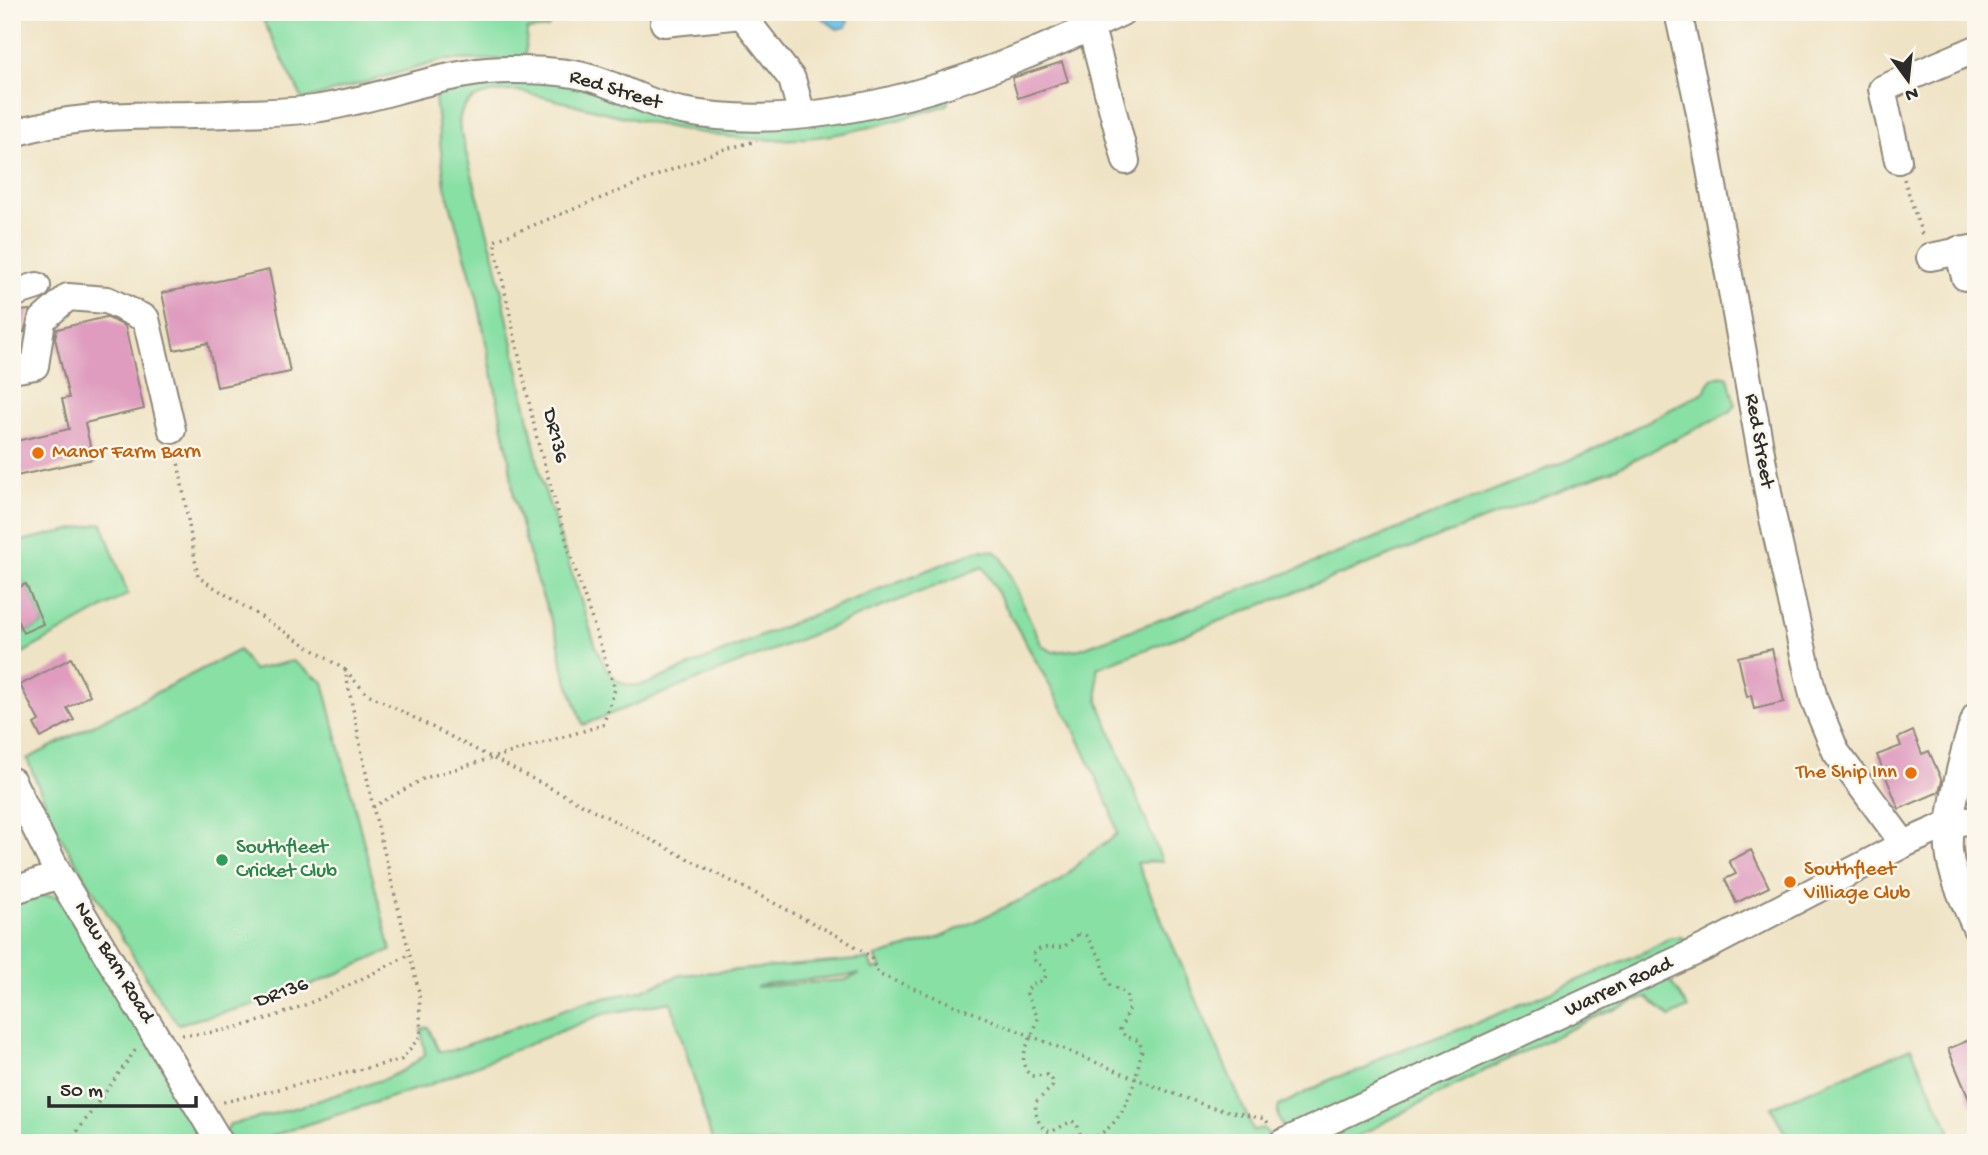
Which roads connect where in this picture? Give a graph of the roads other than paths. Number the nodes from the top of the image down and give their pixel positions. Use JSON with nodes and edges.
{"nodes":[{"id":1,"x":1122,"y":12,"type":"edge"},
{"id":2,"x":1678,"y":12,"type":"edge"},
{"id":3,"x":1081,"y":21,"type":"edge"},
{"id":4,"x":664,"y":23,"type":"dead end"},
{"id":5,"x":1976,"y":49,"type":"edge"},
{"id":6,"x":802,"y":115,"type":"junction"},
{"id":7,"x":12,"y":134,"type":"edge"},
{"id":8,"x":1898,"y":160,"type":"road end"},
{"id":9,"x":1126,"y":162,"type":"dead end"},
{"id":10,"x":1967,"y":249,"type":"edge"},
{"id":11,"x":1930,"y":257,"type":"road end"},
{"id":12,"x":1965,"y":277,"type":"dead end"},
{"id":13,"x":12,"y":370,"type":"edge"},
{"id":14,"x":172,"y":430,"type":"road end"},
{"id":15,"x":1976,"y":716,"type":"edge"},
{"id":16,"x":12,"y":781,"type":"edge"},
{"id":17,"x":1963,"y":822,"type":"edge"},
{"id":18,"x":1904,"y":844,"type":"junction"},
{"id":19,"x":60,"y":876,"type":"junction"},
{"id":20,"x":12,"y":891,"type":"edge"},
{"id":21,"x":1976,"y":928,"type":"edge"},
{"id":22,"x":1283,"y":1142,"type":"edge"},
{"id":23,"x":220,"y":1143,"type":"edge"}],
"edges":[{"from":1,"to":3,"type":"street","name":"Red Street"},
{"from":2,"to":18,"type":"street","name":"Red Street"},
{"from":3,"to":6,"type":"street","name":"Red Street"},
{"from":3,"to":9,"type":"street"},
{"from":4,"to":6,"type":"street"},
{"from":5,"to":8,"type":"street"},
{"from":6,"to":7,"type":"street","name":"Red Street"},
{"from":10,"to":11,"type":"street"},
{"from":10,"to":12,"type":"street"},
{"from":13,"to":14,"type":"street"},
{"from":15,"to":17,"type":"street"},
{"from":16,"to":19,"type":"street","name":"New Barn Road"},
{"from":17,"to":18,"type":"street","name":"Warren Road"},
{"from":17,"to":21,"type":"street"},
{"from":18,"to":22,"type":"street","name":"Warren Road"},
{"from":19,"to":20,"type":"street"},
{"from":19,"to":23,"type":"street","name":"New Barn Road"}]}
